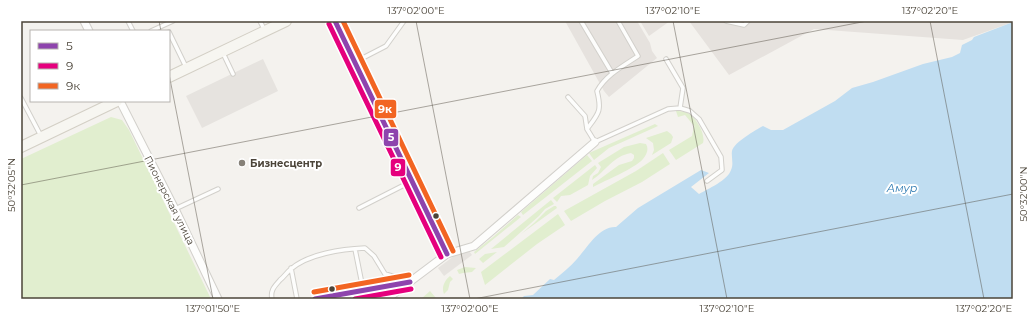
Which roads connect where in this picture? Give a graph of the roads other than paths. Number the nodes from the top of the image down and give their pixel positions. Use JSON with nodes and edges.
{"nodes":[{"id":1,"x":128,"y":21,"type":"edge"},
{"id":2,"x":173,"y":21,"type":"edge"},
{"id":3,"x":260,"y":21,"type":"edge"},
{"id":4,"x":286,"y":21,"type":"edge"},
{"id":5,"x":335,"y":21,"type":"edge"},
{"id":6,"x":404,"y":21,"type":"edge"},
{"id":7,"x":581,"y":21,"type":"edge"},
{"id":8,"x":618,"y":21,"type":"edge"},
{"id":9,"x":726,"y":21,"type":"edge"},
{"id":10,"x":748,"y":21,"type":"edge"},
{"id":11,"x":165,"y":24,"type":"junction"},
{"id":12,"x":132,"y":30,"type":"edge"},
{"id":13,"x":153,"y":30,"type":"edge"},
{"id":14,"x":168,"y":30,"type":"edge"},
{"id":15,"x":265,"y":32,"type":"junction"},
{"id":16,"x":170,"y":33,"type":"edge"},
{"id":17,"x":222,"y":52,"type":"junction"},
{"id":18,"x":666,"y":59,"type":"dead end"},
{"id":19,"x":355,"y":62,"type":"junction"},
{"id":20,"x":187,"y":69,"type":"junction"},
{"id":21,"x":612,"y":73,"type":"junction"},
{"id":22,"x":233,"y":74,"type":"dead end"},
{"id":23,"x":170,"y":77,"type":"edge"},
{"id":24,"x":568,"y":97,"type":"dead end"},
{"id":25,"x":21,"y":98,"type":"edge"},
{"id":26,"x":117,"y":102,"type":"edge"},
{"id":27,"x":120,"y":102,"type":"edge"},
{"id":28,"x":680,"y":108,"type":"junction"},
{"id":29,"x":587,"y":129,"type":"junction"},
{"id":30,"x":41,"y":137,"type":"junction"},
{"id":31,"x":595,"y":142,"type":"junction"},
{"id":32,"x":21,"y":147,"type":"edge"},
{"id":33,"x":412,"y":181,"type":"junction"},
{"id":34,"x":707,"y":181,"type":"dead end"},
{"id":35,"x":218,"y":189,"type":"dead end"},
{"id":36,"x":359,"y":208,"type":"dead end"},
{"id":37,"x":175,"y":209,"type":"junction"},
{"id":38,"x":355,"y":248,"type":"junction"},
{"id":39,"x":447,"y":254,"type":"junction"},
{"id":40,"x":291,"y":268,"type":"junction"},
{"id":41,"x":410,"y":282,"type":"junction"},
{"id":42,"x":363,"y":289,"type":"junction"},
{"id":43,"x":218,"y":299,"type":"edge"},
{"id":44,"x":272,"y":299,"type":"edge"},
{"id":45,"x":297,"y":299,"type":"edge"},
{"id":46,"x":315,"y":299,"type":"edge"},
{"id":47,"x":365,"y":299,"type":"edge"},
{"id":48,"x":387,"y":299,"type":"edge"}],
"edges":[{"from":1,"to":12,"type":"lane"},
{"from":2,"to":11,"type":"lane"},
{"from":3,"to":15,"type":"lane"},
{"from":4,"to":15,"type":"main road"},
{"from":5,"to":19,"type":"street"},
{"from":6,"to":19,"type":"lane"},
{"from":7,"to":21,"type":"lane"},
{"from":8,"to":21,"type":"lane"},
{"from":9,"to":10,"type":"lane"},
{"from":11,"to":13,"type":"lane"},
{"from":11,"to":14,"type":"lane"},
{"from":15,"to":17,"type":"main road"},
{"from":16,"to":20,"type":"lane"},
{"from":17,"to":20,"type":"main road"},
{"from":17,"to":22,"type":"lane"},
{"from":18,"to":28,"type":"lane"},
{"from":19,"to":33,"type":"street"},
{"from":20,"to":23,"type":"main road"},
{"from":21,"to":29,"type":"lane"},
{"from":24,"to":29,"type":"lane"},
{"from":25,"to":30,"type":"lane"},
{"from":26,"to":30,"type":"main road"},
{"from":27,"to":37,"type":"street","name":"Пионерская улица"},
{"from":28,"to":31,"type":"lane"},
{"from":28,"to":34,"type":"lane"},
{"from":29,"to":31,"type":"lane"},
{"from":30,"to":32,"type":"main road"},
{"from":31,"to":39,"type":"street"},
{"from":33,"to":36,"type":"lane"},
{"from":33,"to":39,"type":"street"},
{"from":35,"to":37,"type":"lane"},
{"from":37,"to":43,"type":"street","name":"Пионерская улица"},
{"from":38,"to":40,"type":"lane"},
{"from":38,"to":41,"type":"lane"},
{"from":38,"to":42,"type":"lane"},
{"from":39,"to":41,"type":"street"},
{"from":40,"to":44,"type":"lane"},
{"from":40,"to":45,"type":"lane"},
{"from":41,"to":42,"type":"lane"},
{"from":41,"to":48,"type":"street"},
{"from":42,"to":46,"type":"lane"},
{"from":42,"to":47,"type":"lane"}]}
